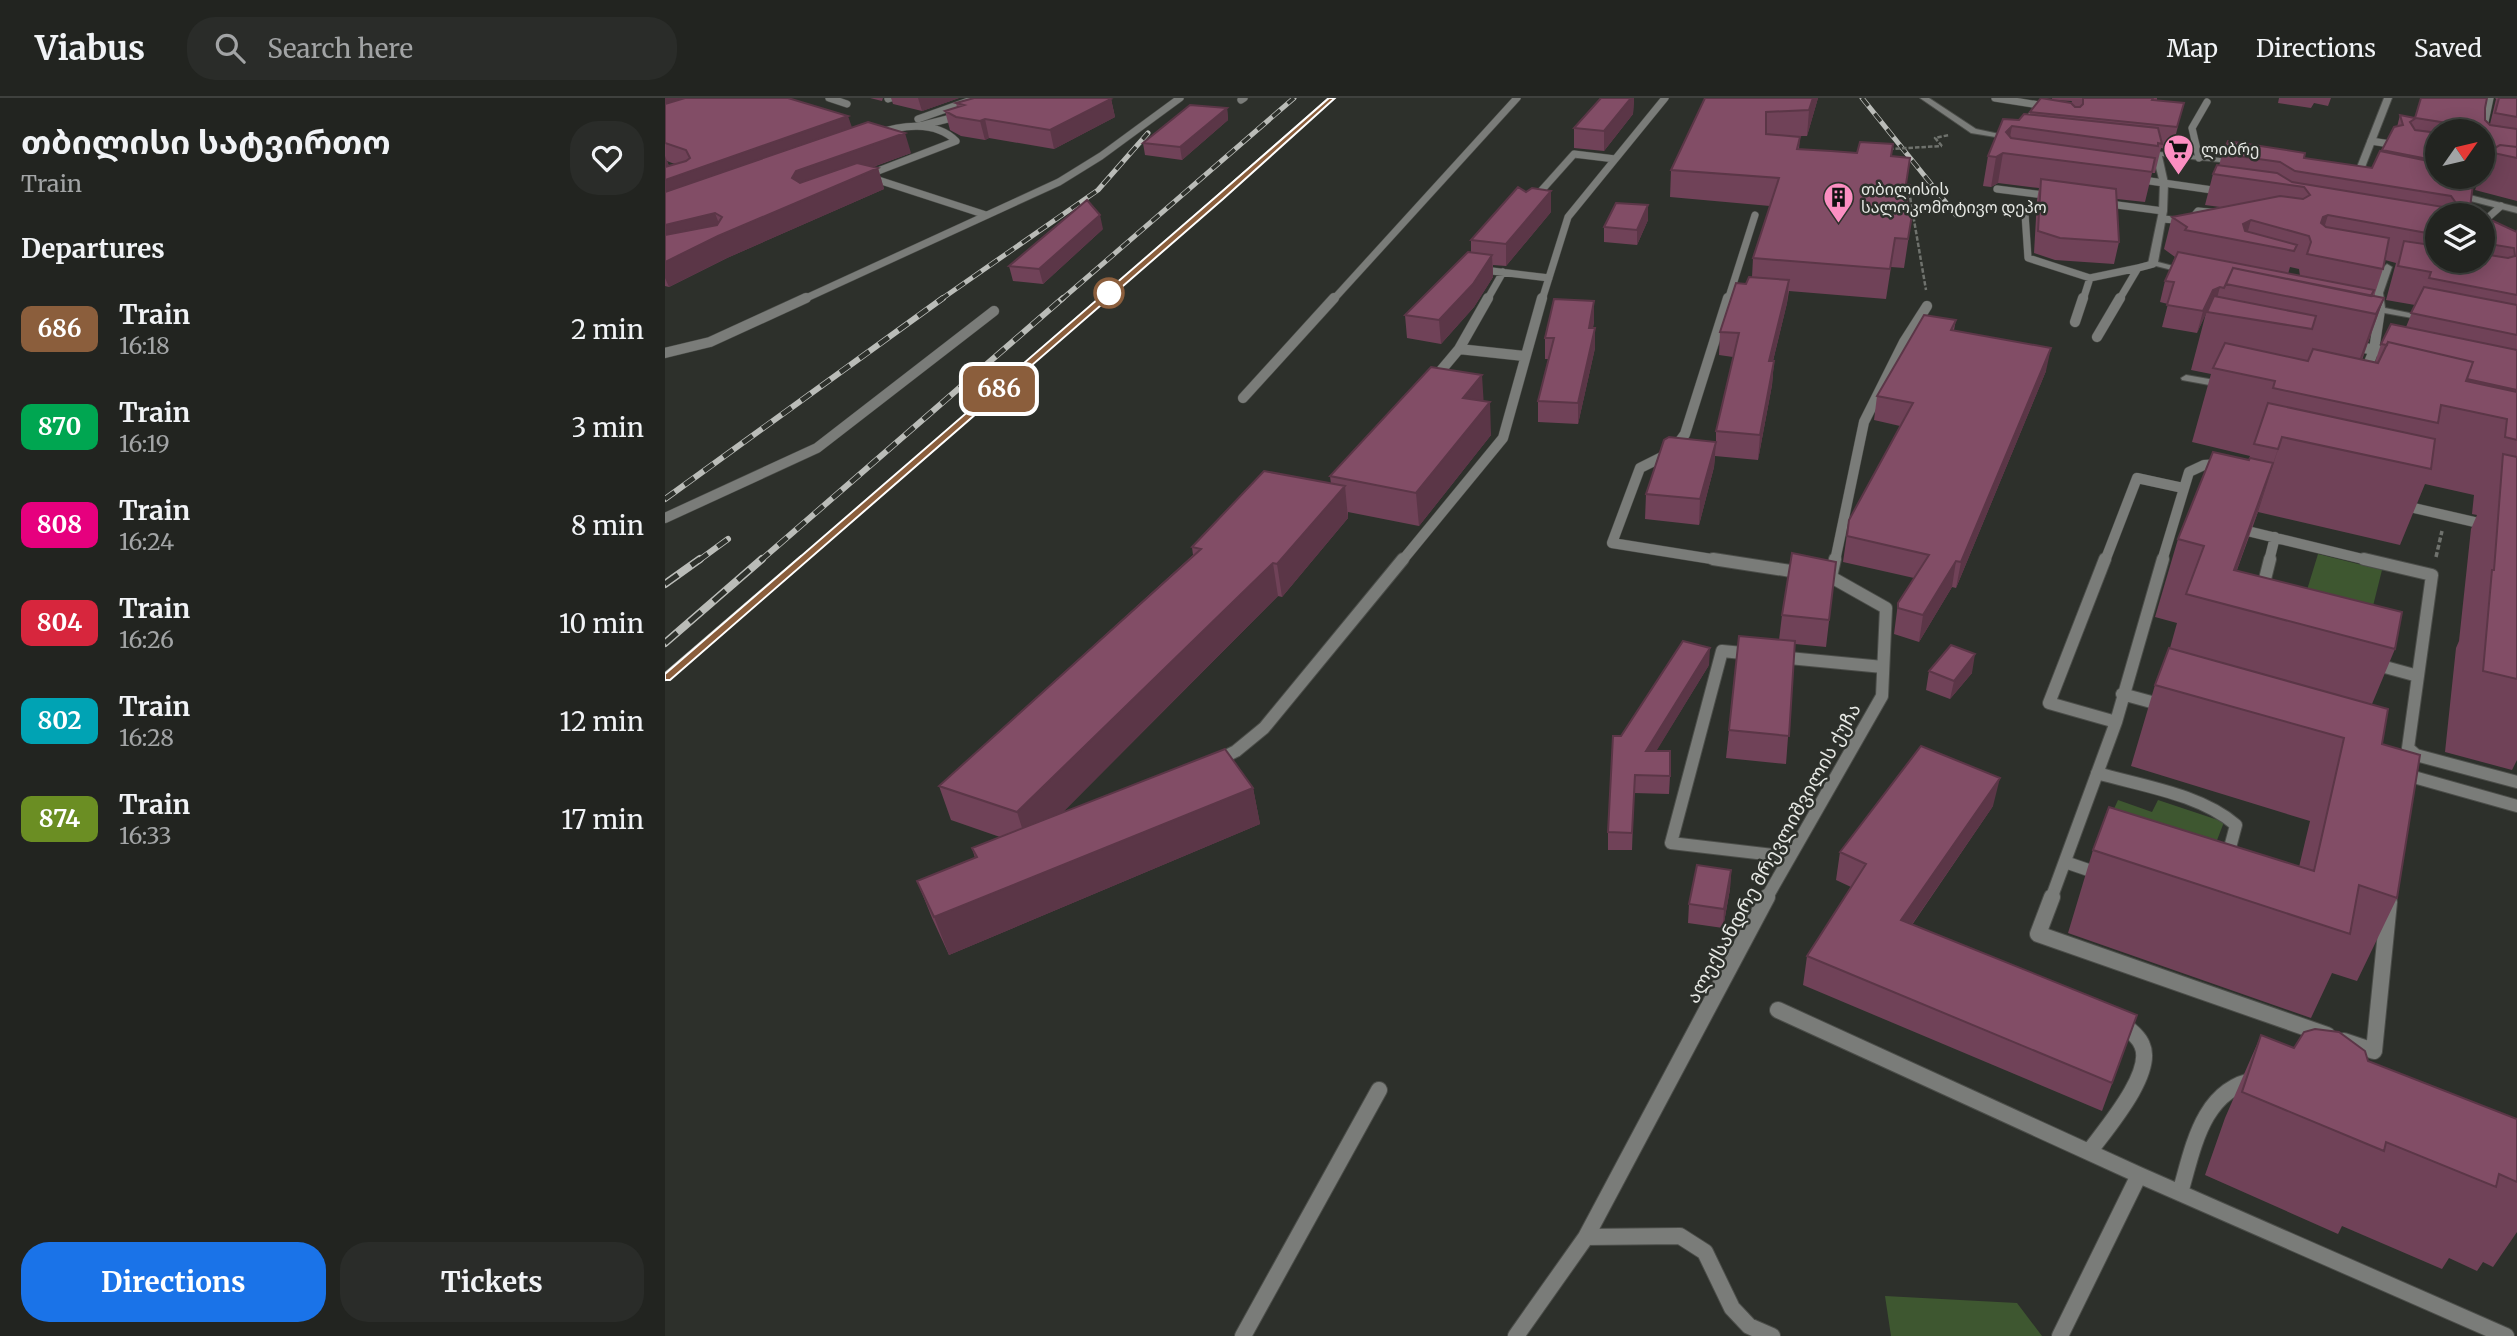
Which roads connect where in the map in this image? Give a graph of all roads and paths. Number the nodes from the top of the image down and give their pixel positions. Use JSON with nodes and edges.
{"nodes":[{"id":1,"x":829,"y":98,"type":"edge"},
{"id":2,"x":977,"y":98,"type":"edge"},
{"id":3,"x":1180,"y":98,"type":"edge"},
{"id":4,"x":1517,"y":98,"type":"edge"},
{"id":5,"x":1665,"y":98,"type":"edge"},
{"id":6,"x":1924,"y":98,"type":"edge"},
{"id":7,"x":1995,"y":98,"type":"edge"},
{"id":8,"x":2388,"y":98,"type":"edge"},
{"id":9,"x":2490,"y":98,"type":"edge"},
{"id":10,"x":2207,"y":102,"type":"dead end"},
{"id":11,"x":847,"y":104,"type":"dead end"},
{"id":12,"x":2039,"y":105,"type":"junction"},
{"id":13,"x":2050,"y":105,"type":"edge"},
{"id":14,"x":973,"y":113,"type":"edge"},
{"id":15,"x":2486,"y":119,"type":"edge"},
{"id":16,"x":2024,"y":124,"type":"edge"},
{"id":17,"x":919,"y":126,"type":"junction"},
{"id":18,"x":895,"y":128,"type":"junction"},
{"id":19,"x":870,"y":135,"type":"edge"},
{"id":20,"x":1935,"y":138,"type":"dead end"},
{"id":21,"x":2026,"y":139,"type":"edge"},
{"id":22,"x":2371,"y":141,"type":"junction"},
{"id":23,"x":2390,"y":144,"type":"edge"},
{"id":24,"x":1888,"y":149,"type":"edge"},
{"id":25,"x":2131,"y":151,"type":"edge"},
{"id":26,"x":2157,"y":154,"type":"junction"},
{"id":27,"x":2199,"y":158,"type":"junction"},
{"id":28,"x":1615,"y":159,"type":"junction"},
{"id":29,"x":2252,"y":164,"type":"edge"},
{"id":30,"x":2344,"y":173,"type":"edge"},
{"id":31,"x":2358,"y":175,"type":"junction"},
{"id":32,"x":866,"y":176,"type":"junction"},
{"id":33,"x":2371,"y":177,"type":"edge"},
{"id":34,"x":2125,"y":178,"type":"edge"},
{"id":35,"x":854,"y":180,"type":"edge"},
{"id":36,"x":1900,"y":181,"type":"edge"},
{"id":37,"x":2164,"y":183,"type":"junction"},
{"id":38,"x":1997,"y":189,"type":"dead end"},
{"id":39,"x":2444,"y":192,"type":"edge"},
{"id":40,"x":2231,"y":193,"type":"edge"},
{"id":41,"x":2066,"y":198,"type":"edge"},
{"id":42,"x":2094,"y":202,"type":"edge"},
{"id":43,"x":2501,"y":206,"type":"junction"},
{"id":44,"x":1527,"y":207,"type":"edge"},
{"id":45,"x":2517,"y":210,"type":"edge"},
{"id":46,"x":2495,"y":211,"type":"edge"},
{"id":47,"x":2025,"y":214,"type":"dead end"},
{"id":48,"x":986,"y":215,"type":"junction"},
{"id":49,"x":1755,"y":215,"type":"dead end"},
{"id":50,"x":2163,"y":215,"type":"junction"},
{"id":51,"x":2232,"y":215,"type":"edge"},
{"id":52,"x":2153,"y":264,"type":"junction"},
{"id":53,"x":2375,"y":264,"type":"edge"},
{"id":54,"x":1468,"y":267,"type":"edge"},
{"id":55,"x":2387,"y":267,"type":"junction"},
{"id":56,"x":2138,"y":268,"type":"junction"},
{"id":57,"x":2401,"y":269,"type":"edge"},
{"id":58,"x":1503,"y":272,"type":"junction"},
{"id":59,"x":2197,"y":275,"type":"edge"},
{"id":60,"x":1549,"y":278,"type":"junction"},
{"id":61,"x":2090,"y":278,"type":"junction"},
{"id":62,"x":1730,"y":292,"type":"junction"},
{"id":63,"x":1742,"y":293,"type":"edge"},
{"id":64,"x":2354,"y":305,"type":"edge"},
{"id":65,"x":1927,"y":306,"type":"joint"},
{"id":66,"x":2380,"y":310,"type":"junction"},
{"id":67,"x":994,"y":311,"type":"dead end"},
{"id":68,"x":2435,"y":320,"type":"edge"},
{"id":69,"x":2075,"y":322,"type":"dead end"},
{"id":70,"x":2097,"y":337,"type":"dead end"},
{"id":71,"x":2334,"y":342,"type":"edge"},
{"id":72,"x":1459,"y":349,"type":"junction"},
{"id":73,"x":2374,"y":350,"type":"junction"},
{"id":74,"x":665,"y":353,"type":"edge"},
{"id":75,"x":1524,"y":355,"type":"junction"},
{"id":76,"x":2400,"y":356,"type":"edge"},
{"id":77,"x":2186,"y":378,"type":"dead end"},
{"id":78,"x":2348,"y":378,"type":"edge"},
{"id":79,"x":1429,"y":386,"type":"edge"},
{"id":80,"x":2236,"y":387,"type":"edge"},
{"id":81,"x":1243,"y":398,"type":"dead end"},
{"id":82,"x":2235,"y":467,"type":"edge"},
{"id":83,"x":2183,"y":488,"type":"junction"},
{"id":84,"x":2386,"y":502,"type":"edge"},
{"id":85,"x":665,"y":518,"type":"edge"},
{"id":86,"x":2225,"y":525,"type":"edge"},
{"id":87,"x":2517,"y":532,"type":"edge"},
{"id":88,"x":2275,"y":537,"type":"junction"},
{"id":89,"x":1821,"y":576,"type":"junction"},
{"id":90,"x":2258,"y":610,"type":"edge"},
{"id":91,"x":2367,"y":663,"type":"edge"},
{"id":92,"x":1883,"y":667,"type":"junction"},
{"id":93,"x":2418,"y":676,"type":"junction"},
{"id":94,"x":2122,"y":694,"type":"junction"},
{"id":95,"x":2175,"y":709,"type":"edge"},
{"id":96,"x":2116,"y":722,"type":"junction"},
{"id":97,"x":1207,"y":766,"type":"edge"},
{"id":98,"x":2097,"y":773,"type":"junction"},
{"id":99,"x":2398,"y":777,"type":"edge"},
{"id":100,"x":2517,"y":782,"type":"edge"},
{"id":101,"x":2517,"y":806,"type":"edge"},
{"id":102,"x":1790,"y":857,"type":"junction"},
{"id":103,"x":2065,"y":862,"type":"junction"},
{"id":104,"x":2223,"y":872,"type":"edge"},
{"id":105,"x":2113,"y":879,"type":"edge"},
{"id":106,"x":2391,"y":885,"type":"edge"},
{"id":107,"x":1778,"y":1010,"type":"dead end"},
{"id":108,"x":2107,"y":1016,"type":"edge"},
{"id":109,"x":2272,"y":1084,"type":"edge"},
{"id":110,"x":1379,"y":1090,"type":"dead end"},
{"id":111,"x":2089,"y":1152,"type":"junction"},
{"id":112,"x":2139,"y":1175,"type":"junction"},
{"id":113,"x":2180,"y":1193,"type":"junction"},
{"id":114,"x":1586,"y":1237,"type":"junction"},
{"id":115,"x":1243,"y":1336,"type":"edge"},
{"id":116,"x":1516,"y":1336,"type":"edge"},
{"id":117,"x":1772,"y":1336,"type":"edge"},
{"id":118,"x":2060,"y":1336,"type":"edge"},
{"id":119,"x":2506,"y":1336,"type":"edge"}],
"edges":[{"from":1,"to":11,"type":"lane"},
{"from":2,"to":18,"type":"lane"},
{"from":3,"to":48,"type":"lane"},
{"from":4,"to":81,"type":"lane"},
{"from":5,"to":28,"type":"lane"},
{"from":6,"to":21,"type":"street"},
{"from":7,"to":12,"type":"lane"},
{"from":8,"to":22,"type":"street"},
{"from":9,"to":15,"type":"lane"},
{"from":10,"to":27,"type":"lane"},
{"from":12,"to":13,"type":"lane"},
{"from":12,"to":16,"type":"lane"},
{"from":14,"to":17,"type":"lane"},
{"from":17,"to":18,"type":"lane"},
{"from":17,"to":32,"type":"lane"},
{"from":18,"to":19,"type":"lane"},
{"from":20,"to":24,"type":"path","bridge":true},
{"from":22,"to":23,"type":"lane"},
{"from":22,"to":31,"type":"street"},
{"from":25,"to":26,"type":"street"},
{"from":26,"to":27,"type":"street"},
{"from":26,"to":37,"type":"street"},
{"from":27,"to":29,"type":"street"},
{"from":28,"to":44,"type":"lane"},
{"from":28,"to":60,"type":"lane"},
{"from":30,"to":31,"type":"street"},
{"from":31,"to":33,"type":"street"},
{"from":32,"to":35,"type":"lane"},
{"from":32,"to":48,"type":"lane"},
{"from":34,"to":37,"type":"lane"},
{"from":36,"to":65,"type":"path"},
{"from":37,"to":40,"type":"lane"},
{"from":37,"to":50,"type":"street"},
{"from":38,"to":41,"type":"lane"},
{"from":39,"to":43,"type":"street"},
{"from":42,"to":50,"type":"lane"},
{"from":43,"to":45,"type":"street"},
{"from":43,"to":46,"type":"lane"},
{"from":47,"to":61,"type":"lane"},
{"from":48,"to":74,"type":"lane"},
{"from":49,"to":62,"type":"lane"},
{"from":50,"to":51,"type":"lane"},
{"from":50,"to":52,"type":"street"},
{"from":52,"to":56,"type":"lane"},
{"from":52,"to":59,"type":"street"},
{"from":53,"to":55,"type":"lane"},
{"from":54,"to":58,"type":"lane"},
{"from":55,"to":57,"type":"lane"},
{"from":55,"to":66,"type":"street"},
{"from":56,"to":61,"type":"lane"},
{"from":56,"to":70,"type":"lane"},
{"from":58,"to":60,"type":"lane"},
{"from":58,"to":72,"type":"lane"},
{"from":60,"to":75,"type":"lane"},
{"from":61,"to":69,"type":"lane"},
{"from":62,"to":63,"type":"lane"},
{"from":62,"to":89,"type":"lane"},
{"from":64,"to":66,"type":"street"},
{"from":65,"to":89,"type":"lane"},
{"from":66,"to":68,"type":"street"},
{"from":66,"to":73,"type":"lane"},
{"from":67,"to":85,"type":"lane"},
{"from":71,"to":73,"type":"lane"},
{"from":72,"to":75,"type":"lane"},
{"from":72,"to":79,"type":"lane"},
{"from":73,"to":76,"type":"lane"},
{"from":73,"to":78,"type":"lane"},
{"from":75,"to":97,"type":"lane"},
{"from":77,"to":80,"type":"street"},
{"from":82,"to":83,"type":"lane"},
{"from":83,"to":94,"type":"lane"},
{"from":83,"to":96,"type":"lane"},
{"from":84,"to":87,"type":"lane"},
{"from":86,"to":88,"type":"lane"},
{"from":88,"to":90,"type":"lane"},
{"from":88,"to":93,"type":"lane"},
{"from":89,"to":92,"type":"lane","name":"ალექსანდრე მრევლიშვილის ქუჩა"},
{"from":91,"to":93,"type":"lane"},
{"from":92,"to":102,"type":"lane","name":"ალექსანდრე მრევლიშვილის ქუჩა"},
{"from":92,"to":102,"type":"lane"},
{"from":93,"to":100,"type":"lane"},
{"from":94,"to":95,"type":"lane"},
{"from":94,"to":96,"type":"lane"},
{"from":96,"to":98,"type":"lane"},
{"from":98,"to":103,"type":"lane"},
{"from":98,"to":104,"type":"lane"},
{"from":99,"to":101,"type":"lane"},
{"from":102,"to":114,"type":"lane","name":"ალექსანდრე მრევლიშვილის ქუჩა"},
{"from":103,"to":105,"type":"lane"},
{"from":103,"to":106,"type":"lane"},
{"from":107,"to":111,"type":"lane"},
{"from":108,"to":111,"type":"lane"},
{"from":109,"to":113,"type":"lane"},
{"from":110,"to":115,"type":"lane"},
{"from":111,"to":112,"type":"lane"},
{"from":112,"to":113,"type":"lane"},
{"from":112,"to":118,"type":"lane"},
{"from":113,"to":119,"type":"lane"},
{"from":114,"to":116,"type":"lane","name":"ალექსანდრე მრევლიშვილის ქუჩა"},
{"from":114,"to":117,"type":"lane"}]}
